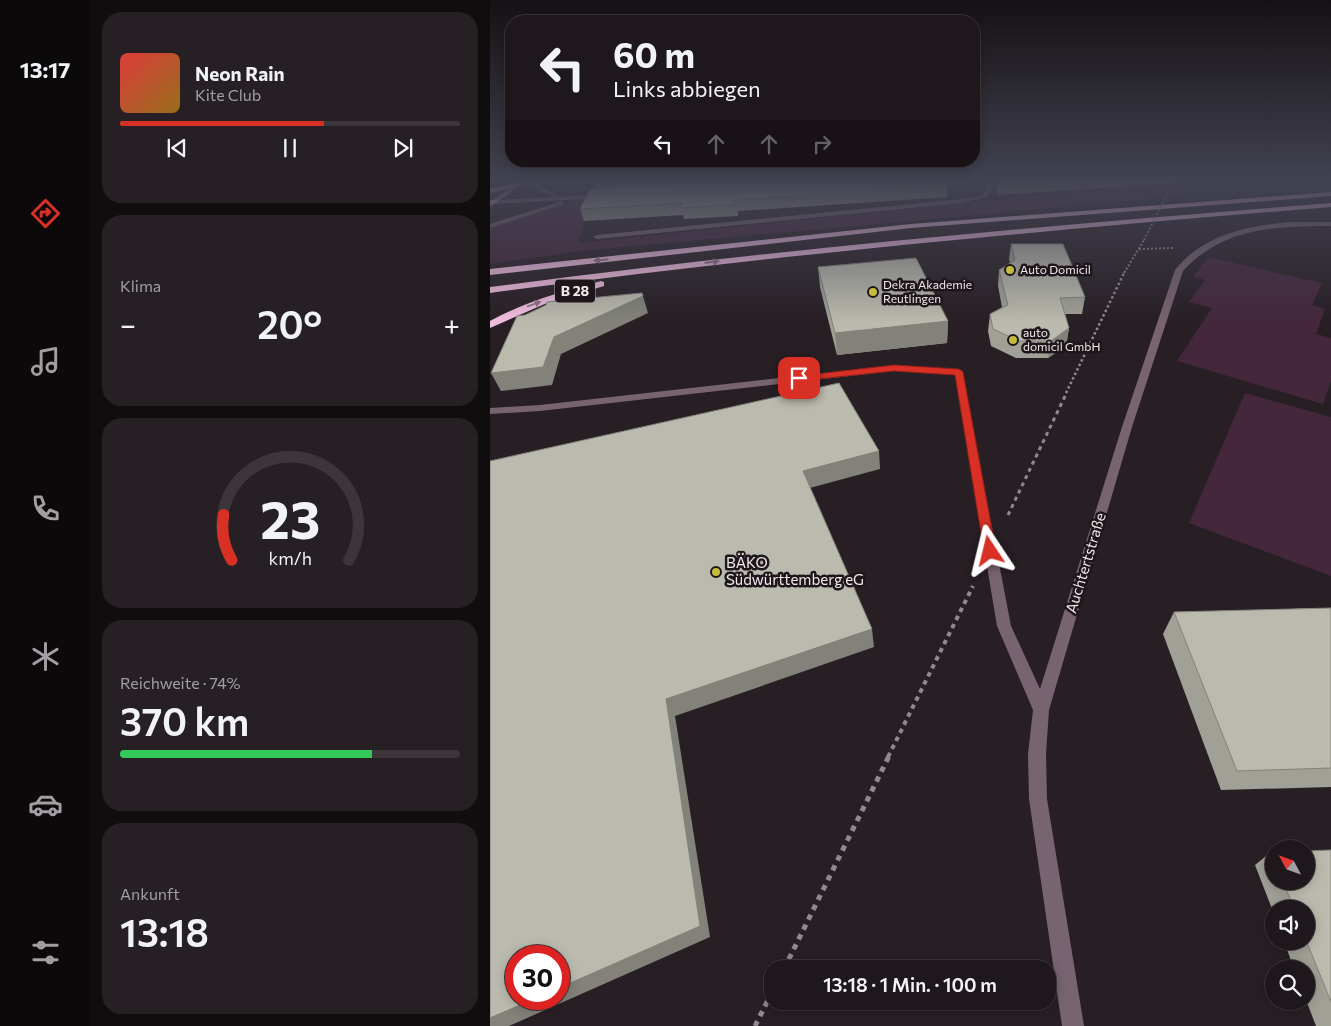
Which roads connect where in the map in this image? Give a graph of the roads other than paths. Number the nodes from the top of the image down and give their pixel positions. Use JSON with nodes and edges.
{"nodes":[{"id":1,"x":697,"y":228,"type":"edge"},
{"id":2,"x":902,"y":228,"type":"edge"},
{"id":3,"x":1050,"y":228,"type":"edge"},
{"id":4,"x":1270,"y":228,"type":"edge"},
{"id":5,"x":597,"y":238,"type":"dead end"},
{"id":6,"x":664,"y":268,"type":"junction"},
{"id":7,"x":490,"y":272,"type":"edge"},
{"id":8,"x":490,"y":290,"type":"edge"},
{"id":9,"x":490,"y":325,"type":"edge"},
{"id":10,"x":490,"y":411,"type":"edge"},
{"id":11,"x":1041,"y":710,"type":"junction"},
{"id":12,"x":1073,"y":1026,"type":"edge"}],
"edges":[{"from":1,"to":5,"type":"street"},
{"from":2,"to":7,"type":"highway","number":"B 28","one_way":true},
{"from":6,"to":3,"type":"highway","number":"B 28","one_way":true},
{"from":4,"to":11,"type":"street","name":"Auchtertstraße"},
{"from":6,"to":8,"type":"highway","number":"B 28"},
{"from":9,"to":6,"type":"highway","number":"B 28","one_way":true},
{"from":10,"to":11,"type":"street"},
{"from":11,"to":12,"type":"street","name":"Auchtertstraße"}]}
